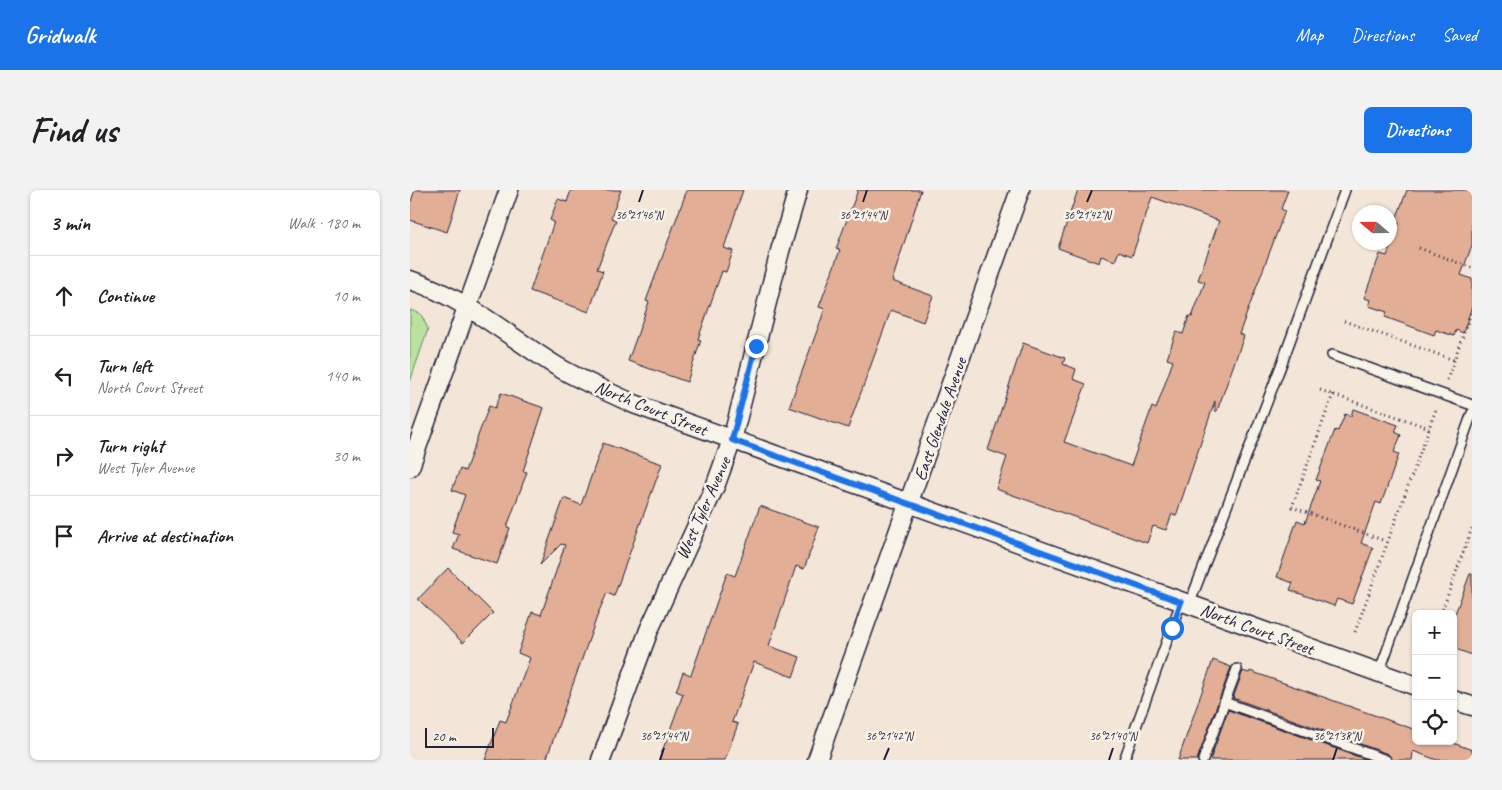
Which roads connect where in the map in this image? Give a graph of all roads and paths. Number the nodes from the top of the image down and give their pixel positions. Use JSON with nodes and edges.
{"nodes":[{"id":1,"x":508,"y":190,"type":"edge"},
{"id":2,"x":798,"y":190,"type":"edge"},
{"id":3,"x":1020,"y":190,"type":"edge"},
{"id":4,"x":1345,"y":190,"type":"edge"},
{"id":5,"x":1419,"y":248,"type":"dead end"},
{"id":6,"x":1472,"y":268,"type":"edge"},
{"id":7,"x":410,"y":280,"type":"edge"},
{"id":8,"x":467,"y":306,"type":"junction"},
{"id":9,"x":1472,"y":310,"type":"edge"},
{"id":10,"x":1344,"y":320,"type":"dead end"},
{"id":11,"x":1332,"y":355,"type":"dead end"},
{"id":12,"x":1454,"y":360,"type":"junction"},
{"id":13,"x":1320,"y":390,"type":"dead end"},
{"id":14,"x":1333,"y":394,"type":"junction"},
{"id":15,"x":1441,"y":394,"type":"junction"},
{"id":16,"x":1472,"y":405,"type":"edge"},
{"id":17,"x":1472,"y":413,"type":"edge"},
{"id":18,"x":1429,"y":428,"type":"junction"},
{"id":19,"x":732,"y":440,"type":"junction"},
{"id":20,"x":410,"y":467,"type":"edge"},
{"id":21,"x":910,"y":504,"type":"junction"},
{"id":22,"x":1472,"y":528,"type":"edge"},
{"id":23,"x":1471,"y":536,"type":"edge"},
{"id":24,"x":1388,"y":542,"type":"junction"},
{"id":25,"x":1185,"y":604,"type":"junction"},
{"id":26,"x":1443,"y":610,"type":"edge"},
{"id":27,"x":1355,"y":632,"type":"dead end"},
{"id":28,"x":1236,"y":669,"type":"dead end"},
{"id":29,"x":1379,"y":673,"type":"junction"},
{"id":30,"x":1412,"y":685,"type":"edge"},
{"id":31,"x":1457,"y":701,"type":"edge"},
{"id":32,"x":1224,"y":702,"type":"junction"},
{"id":33,"x":1472,"y":706,"type":"edge"},
{"id":34,"x":602,"y":760,"type":"edge"},
{"id":35,"x":817,"y":760,"type":"edge"},
{"id":36,"x":1124,"y":760,"type":"edge"},
{"id":37,"x":1203,"y":760,"type":"edge"},
{"id":38,"x":1386,"y":760,"type":"edge"}],
"edges":[{"from":1,"to":8,"type":"street"},
{"from":2,"to":19,"type":"street","name":"West Tyler Avenue"},
{"from":3,"to":21,"type":"street","name":"East Glendale Avenue"},
{"from":4,"to":25,"type":"lane"},
{"from":5,"to":6,"type":"path"},
{"from":7,"to":8,"type":"street","name":"North Court Street"},
{"from":8,"to":19,"type":"street","name":"North Court Street"},
{"from":8,"to":20,"type":"street"},
{"from":9,"to":12,"type":"path"},
{"from":10,"to":12,"type":"path"},
{"from":11,"to":15,"type":"lane"},
{"from":12,"to":15,"type":"path"},
{"from":13,"to":14,"type":"path"},
{"from":14,"to":18,"type":"path"},
{"from":14,"to":24,"type":"path"},
{"from":15,"to":16,"type":"lane"},
{"from":15,"to":18,"type":"path"},
{"from":17,"to":29,"type":"lane"},
{"from":18,"to":24,"type":"path"},
{"from":19,"to":21,"type":"street","name":"North Court Street"},
{"from":19,"to":34,"type":"street","name":"West Tyler Avenue"},
{"from":21,"to":25,"type":"street","name":"North Court Street"},
{"from":21,"to":35,"type":"street","name":"East Glendale Avenue"},
{"from":22,"to":23,"type":"path"},
{"from":23,"to":26,"type":"path"},
{"from":24,"to":27,"type":"path"},
{"from":25,"to":29,"type":"street","name":"North Court Street"},
{"from":25,"to":36,"type":"lane"},
{"from":28,"to":32,"type":"lane"},
{"from":29,"to":30,"type":"street","name":"North Court Street"},
{"from":31,"to":33,"type":"street"},
{"from":32,"to":37,"type":"lane"},
{"from":32,"to":38,"type":"lane"}]}
